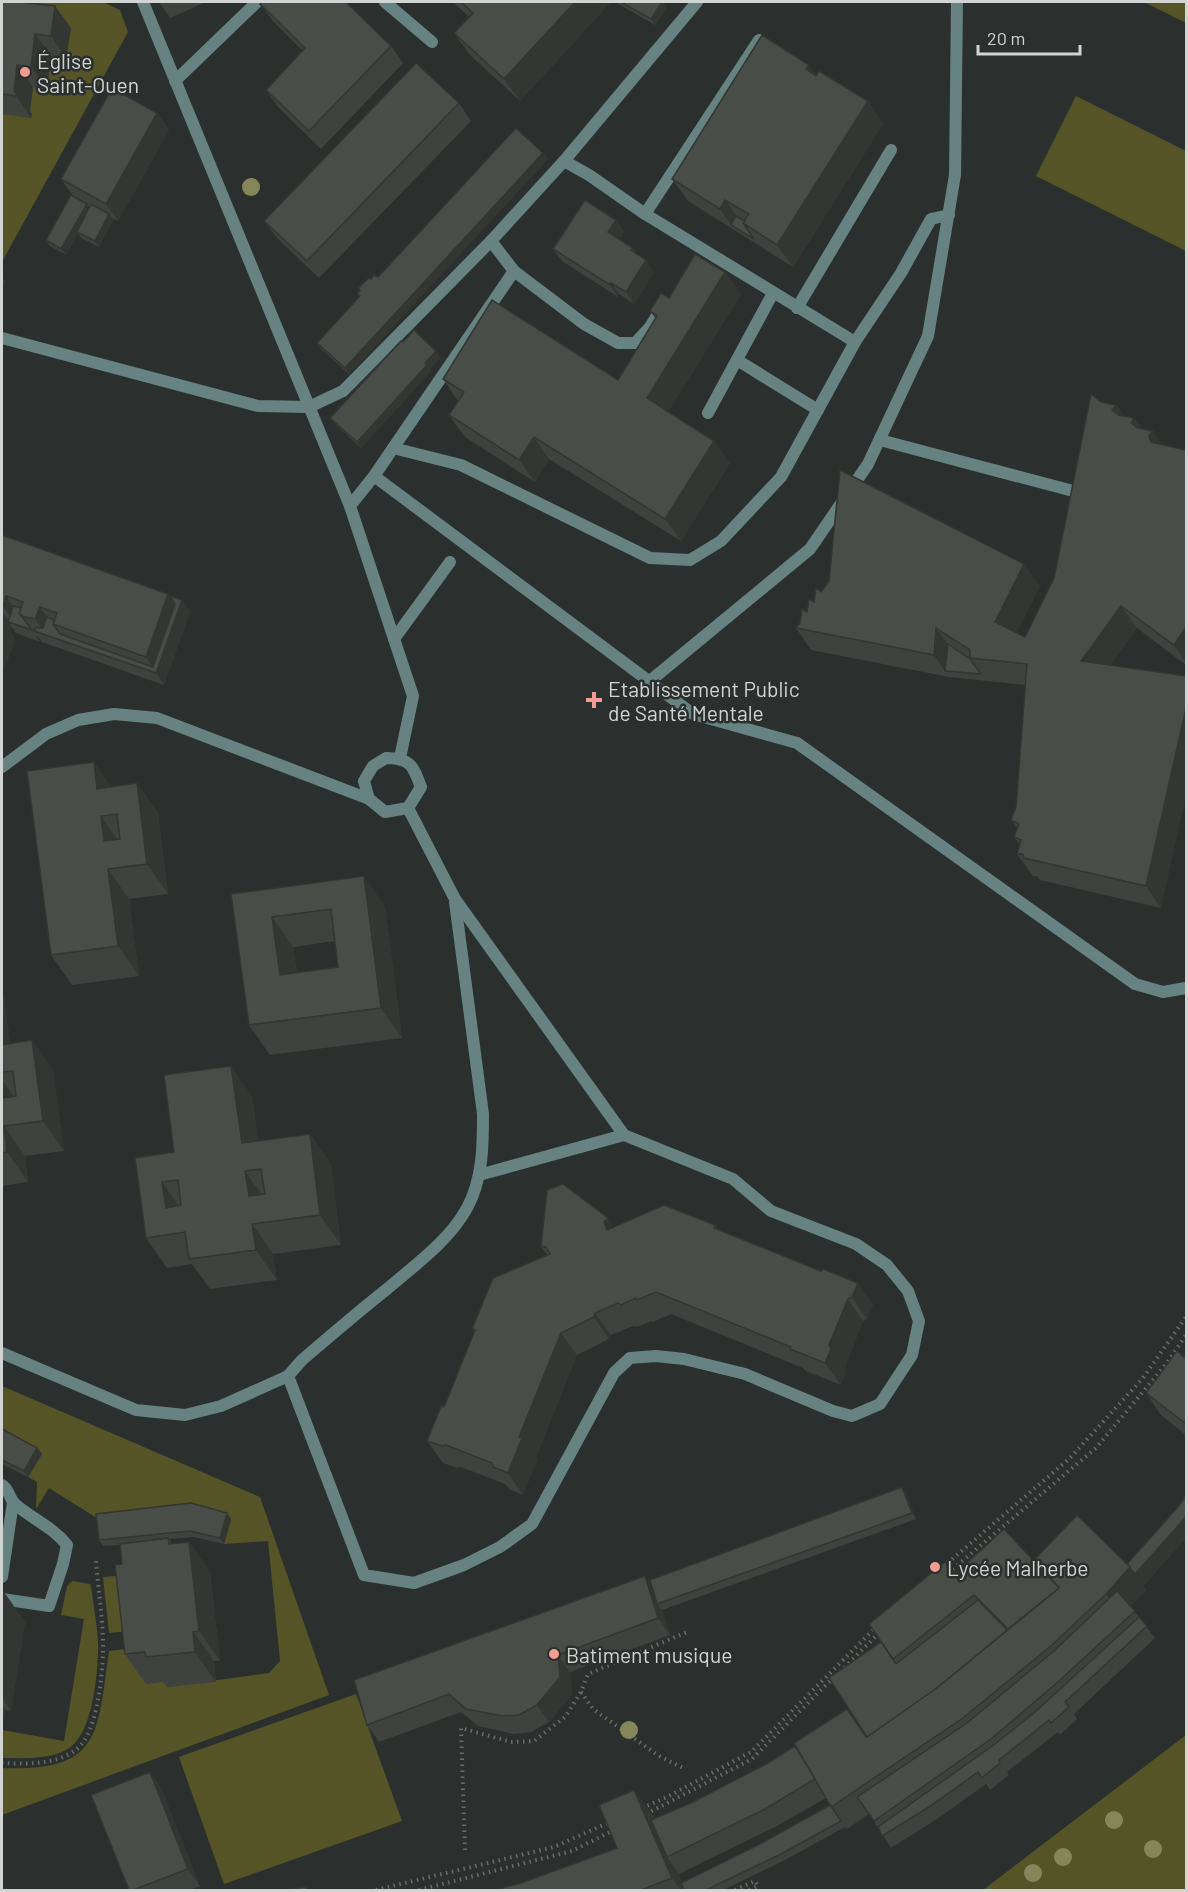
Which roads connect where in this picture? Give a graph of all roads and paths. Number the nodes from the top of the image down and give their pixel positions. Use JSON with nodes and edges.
{"nodes":[{"id":1,"x":143,"y":2,"type":"edge"},
{"id":2,"x":257,"y":2,"type":"edge"},
{"id":3,"x":385,"y":2,"type":"edge"},
{"id":4,"x":697,"y":2,"type":"edge"},
{"id":5,"x":957,"y":2,"type":"edge"},
{"id":6,"x":759,"y":40,"type":"edge"},
{"id":7,"x":432,"y":42,"type":"dead end"},
{"id":8,"x":175,"y":81,"type":"junction"},
{"id":9,"x":891,"y":150,"type":"dead end"},
{"id":10,"x":564,"y":161,"type":"junction"},
{"id":11,"x":645,"y":214,"type":"junction"},
{"id":12,"x":949,"y":215,"type":"junction"},
{"id":13,"x":491,"y":241,"type":"junction"},
{"id":14,"x":514,"y":271,"type":"junction"},
{"id":15,"x":772,"y":293,"type":"junction"},
{"id":16,"x":669,"y":297,"type":"edge"},
{"id":17,"x":797,"y":308,"type":"junction"},
{"id":18,"x":2,"y":338,"type":"edge"},
{"id":19,"x":855,"y":342,"type":"junction"},
{"id":20,"x":737,"y":360,"type":"junction"},
{"id":21,"x":309,"y":407,"type":"junction"},
{"id":22,"x":818,"y":410,"type":"junction"},
{"id":23,"x":708,"y":413,"type":"dead end"},
{"id":24,"x":880,"y":440,"type":"junction"},
{"id":25,"x":393,"y":448,"type":"junction"},
{"id":26,"x":374,"y":476,"type":"junction"},
{"id":27,"x":1077,"y":492,"type":"edge"},
{"id":28,"x":350,"y":506,"type":"junction"},
{"id":29,"x":450,"y":562,"type":"dead end"},
{"id":30,"x":394,"y":639,"type":"junction"},
{"id":31,"x":650,"y":681,"type":"junction"},
{"id":32,"x":400,"y":758,"type":"junction"},
{"id":33,"x":2,"y":767,"type":"edge"},
{"id":34,"x":369,"y":799,"type":"junction"},
{"id":35,"x":408,"y":808,"type":"junction"},
{"id":36,"x":455,"y":899,"type":"junction"},
{"id":37,"x":1186,"y":988,"type":"edge"},
{"id":38,"x":624,"y":1135,"type":"junction"},
{"id":39,"x":479,"y":1175,"type":"junction"},
{"id":40,"x":1186,"y":1317,"type":"edge"},
{"id":41,"x":1186,"y":1335,"type":"edge"},
{"id":42,"x":2,"y":1353,"type":"edge"},
{"id":43,"x":288,"y":1376,"type":"junction"},
{"id":44,"x":2,"y":1485,"type":"edge"},
{"id":45,"x":13,"y":1502,"type":"junction"},
{"id":46,"x":96,"y":1561,"type":"dead end"},
{"id":47,"x":936,"y":1573,"type":"edge"},
{"id":48,"x":2,"y":1577,"type":"edge"},
{"id":49,"x":939,"y":1580,"type":"edge"},
{"id":50,"x":2,"y":1599,"type":"edge"},
{"id":51,"x":875,"y":1627,"type":"edge"},
{"id":52,"x":882,"y":1630,"type":"edge"},
{"id":53,"x":687,"y":1632,"type":"dead end"},
{"id":54,"x":581,"y":1692,"type":"junction"},
{"id":55,"x":2,"y":1763,"type":"edge"},
{"id":56,"x":683,"y":1768,"type":"dead end"},
{"id":57,"x":636,"y":1811,"type":"edge"},
{"id":58,"x":643,"y":1815,"type":"edge"},
{"id":59,"x":615,"y":1820,"type":"edge"},
{"id":60,"x":613,"y":1831,"type":"edge"},
{"id":61,"x":465,"y":1850,"type":"dead end"},
{"id":62,"x":376,"y":1890,"type":"edge"},
{"id":63,"x":419,"y":1890,"type":"edge"},
{"id":64,"x":735,"y":1890,"type":"edge"},
{"id":65,"x":749,"y":1890,"type":"edge"}],
"edges":[{"from":1,"to":8,"type":"lane"},
{"from":2,"to":8,"type":"lane"},
{"from":3,"to":7,"type":"lane"},
{"from":4,"to":10,"type":"lane"},
{"from":5,"to":12,"type":"lane"},
{"from":6,"to":11,"type":"lane"},
{"from":8,"to":21,"type":"lane"},
{"from":9,"to":17,"type":"lane"},
{"from":10,"to":11,"type":"lane"},
{"from":10,"to":13,"type":"lane"},
{"from":11,"to":15,"type":"lane"},
{"from":12,"to":19,"type":"lane"},
{"from":12,"to":24,"type":"lane"},
{"from":13,"to":14,"type":"lane"},
{"from":13,"to":21,"type":"lane"},
{"from":14,"to":16,"type":"lane"},
{"from":14,"to":25,"type":"lane"},
{"from":15,"to":17,"type":"lane"},
{"from":15,"to":20,"type":"lane"},
{"from":17,"to":19,"type":"lane"},
{"from":18,"to":21,"type":"lane"},
{"from":19,"to":22,"type":"lane"},
{"from":20,"to":22,"type":"lane"},
{"from":20,"to":23,"type":"lane"},
{"from":21,"to":28,"type":"lane"},
{"from":22,"to":25,"type":"lane"},
{"from":24,"to":27,"type":"lane"},
{"from":24,"to":31,"type":"lane"},
{"from":25,"to":26,"type":"lane"},
{"from":26,"to":28,"type":"lane"},
{"from":26,"to":31,"type":"lane"},
{"from":28,"to":30,"type":"lane"},
{"from":29,"to":30,"type":"lane"},
{"from":30,"to":32,"type":"lane"},
{"from":31,"to":37,"type":"lane"},
{"from":32,"to":34,"type":"lane"},
{"from":32,"to":35,"type":"lane"},
{"from":33,"to":34,"type":"lane"},
{"from":34,"to":35,"type":"lane"},
{"from":35,"to":36,"type":"lane"},
{"from":36,"to":38,"type":"lane"},
{"from":36,"to":39,"type":"lane"},
{"from":38,"to":39,"type":"lane"},
{"from":38,"to":43,"type":"lane"},
{"from":39,"to":43,"type":"lane"},
{"from":40,"to":47,"type":"path"},
{"from":41,"to":49,"type":"path"},
{"from":42,"to":43,"type":"lane"},
{"from":44,"to":45,"type":"lane"},
{"from":45,"to":48,"type":"lane"},
{"from":45,"to":50,"type":"lane"},
{"from":46,"to":55,"type":"path"},
{"from":51,"to":57,"type":"path"},
{"from":52,"to":58,"type":"path"},
{"from":53,"to":54,"type":"path"},
{"from":54,"to":56,"type":"path"},
{"from":54,"to":61,"type":"path"},
{"from":59,"to":62,"type":"path"},
{"from":60,"to":63,"type":"path"},
{"from":64,"to":65,"type":"path"}]}
